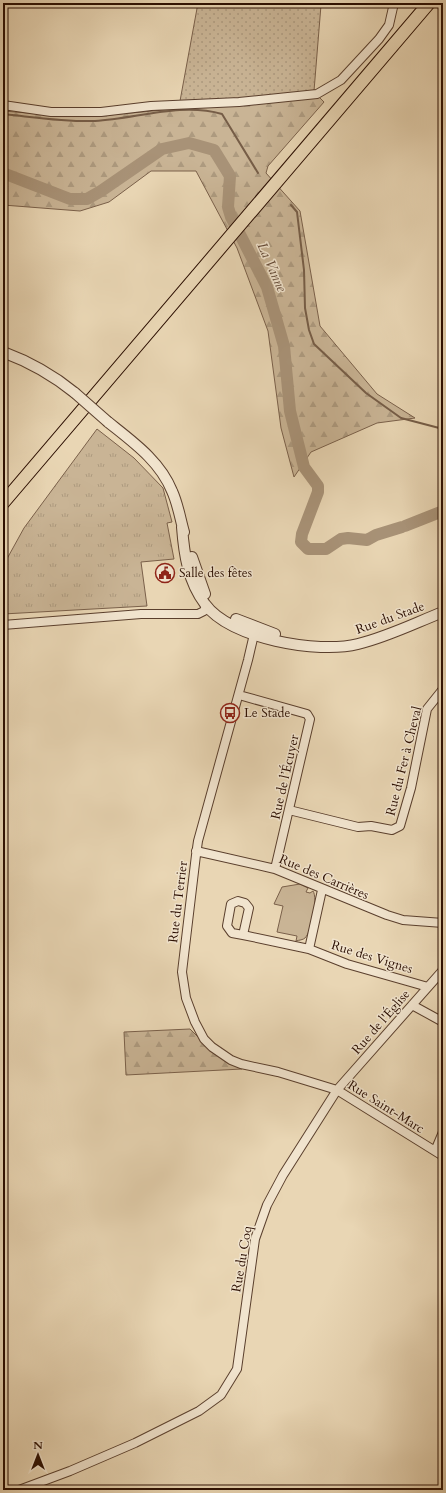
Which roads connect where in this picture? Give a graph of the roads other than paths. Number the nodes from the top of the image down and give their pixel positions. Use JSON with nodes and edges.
{"nodes":[{"id":1,"x":394,"y":3,"type":"edge"},
{"id":2,"x":430,"y":3,"type":"edge"},
{"id":3,"x":3,"y":105,"type":"edge"},
{"id":4,"x":3,"y":352,"type":"edge"},
{"id":5,"x":3,"y":503,"type":"edge"},
{"id":6,"x":209,"y":605,"type":"junction"},
{"id":7,"x":443,"y":612,"type":"edge"},
{"id":8,"x":3,"y":625,"type":"edge"},
{"id":9,"x":255,"y":630,"type":"junction"},
{"id":10,"x":443,"y":689,"type":"edge"},
{"id":11,"x":239,"y":695,"type":"junction"},
{"id":12,"x":289,"y":810,"type":"junction"},
{"id":13,"x":196,"y":851,"type":"junction"},
{"id":14,"x":275,"y":869,"type":"junction"},
{"id":15,"x":322,"y":890,"type":"junction"},
{"id":16,"x":443,"y":922,"type":"edge"},
{"id":17,"x":243,"y":935,"type":"dead end"},
{"id":18,"x":309,"y":949,"type":"junction"},
{"id":19,"x":443,"y":970,"type":"edge"},
{"id":20,"x":428,"y":986,"type":"junction"},
{"id":21,"x":412,"y":1005,"type":"junction"},
{"id":22,"x":443,"y":1022,"type":"edge"},
{"id":23,"x":337,"y":1090,"type":"junction"},
{"id":24,"x":443,"y":1132,"type":"edge"},
{"id":25,"x":435,"y":1151,"type":"junction"},
{"id":26,"x":443,"y":1156,"type":"edge"},
{"id":27,"x":19,"y":1490,"type":"edge"}],
"edges":[{"from":1,"to":3,"type":"street"},
{"from":2,"to":5,"type":"main road"},
{"from":4,"to":6,"type":"street","name":"Rue du Stade","bridge":true},
{"from":6,"to":8,"type":"street"},
{"from":6,"to":9,"type":"street","name":"Rue du Stade"},
{"from":7,"to":9,"type":"street","name":"Rue du Stade"},
{"from":9,"to":11,"type":"street","name":"Rue du Terrier"},
{"from":10,"to":12,"type":"street","name":"Rue du Fer à Cheval"},
{"from":11,"to":12,"type":"street","name":"Rue de l’Écuyer"},
{"from":11,"to":13,"type":"street","name":"Rue du Terrier"},
{"from":12,"to":14,"type":"street","name":"Rue de l’Écuyer"},
{"from":13,"to":14,"type":"street","name":"Rue des Carrières"},
{"from":13,"to":23,"type":"street","name":"Rue du Terrier"},
{"from":14,"to":15,"type":"street","name":"Rue des Carrières"},
{"from":15,"to":16,"type":"street","name":"Rue des Carrières"},
{"from":15,"to":18,"type":"street"},
{"from":17,"to":18,"type":"street","name":"Rue des Vignes"},
{"from":18,"to":20,"type":"street","name":"Rue des Vignes"},
{"from":19,"to":20,"type":"street","name":"Rue de l'Église"},
{"from":20,"to":21,"type":"street","name":"Rue de l'Église"},
{"from":21,"to":22,"type":"street"},
{"from":21,"to":23,"type":"street","name":"Rue de l'Église"},
{"from":23,"to":25,"type":"street","name":"Rue Saint-Marc"},
{"from":23,"to":27,"type":"street","name":"Rue du Coq"},
{"from":24,"to":25,"type":"street"},
{"from":25,"to":26,"type":"street","name":"Rue Saint-Marc"}]}
